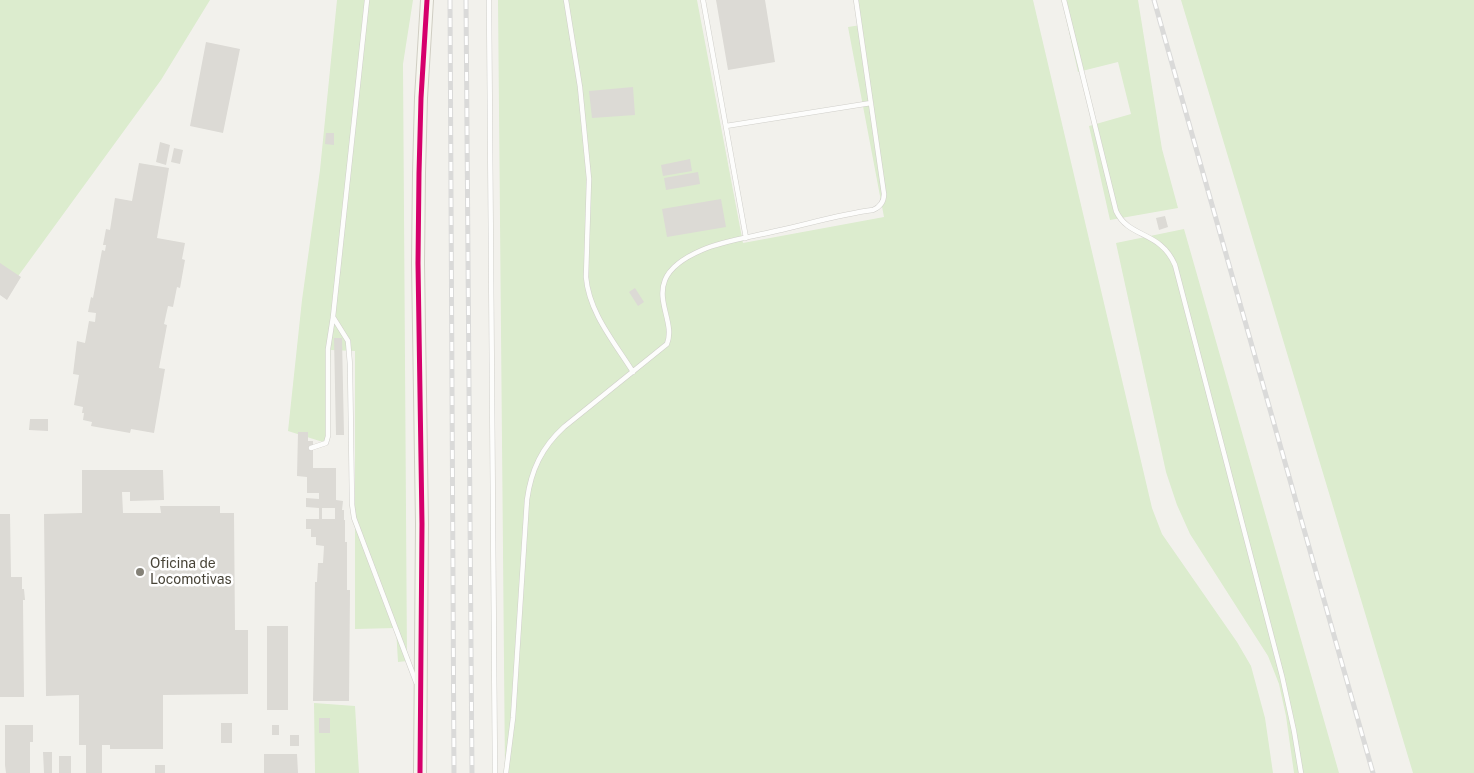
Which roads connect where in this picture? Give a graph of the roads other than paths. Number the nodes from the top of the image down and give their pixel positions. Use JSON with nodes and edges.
{"nodes":[{"id":1,"x":367,"y":0,"type":"edge"},
{"id":2,"x":427,"y":0,"type":"edge"},
{"id":3,"x":489,"y":0,"type":"edge"},
{"id":4,"x":566,"y":0,"type":"edge"},
{"id":5,"x":703,"y":0,"type":"edge"},
{"id":6,"x":856,"y":0,"type":"edge"},
{"id":7,"x":1064,"y":0,"type":"edge"},
{"id":8,"x":871,"y":103,"type":"junction"},
{"id":9,"x":726,"y":126,"type":"junction"},
{"id":10,"x":746,"y":238,"type":"junction"},
{"id":11,"x":333,"y":317,"type":"junction"},
{"id":12,"x":633,"y":372,"type":"junction"},
{"id":13,"x":311,"y":448,"type":"dead end"},
{"id":14,"x":420,"y":693,"type":"junction"},
{"id":15,"x":420,"y":773,"type":"edge"},
{"id":16,"x":495,"y":773,"type":"edge"},
{"id":17,"x":506,"y":773,"type":"edge"},
{"id":18,"x":1300,"y":773,"type":"edge"}],
"edges":[{"from":1,"to":11,"type":"lane"},
{"from":2,"to":14,"type":"street"},
{"from":3,"to":16,"type":"lane"},
{"from":4,"to":12,"type":"lane"},
{"from":5,"to":9,"type":"lane"},
{"from":6,"to":8,"type":"lane"},
{"from":7,"to":18,"type":"lane"},
{"from":8,"to":9,"type":"lane"},
{"from":8,"to":10,"type":"lane"},
{"from":9,"to":10,"type":"lane"},
{"from":10,"to":12,"type":"lane"},
{"from":11,"to":13,"type":"lane"},
{"from":11,"to":14,"type":"lane"},
{"from":12,"to":17,"type":"lane"},
{"from":14,"to":15,"type":"street"}]}
